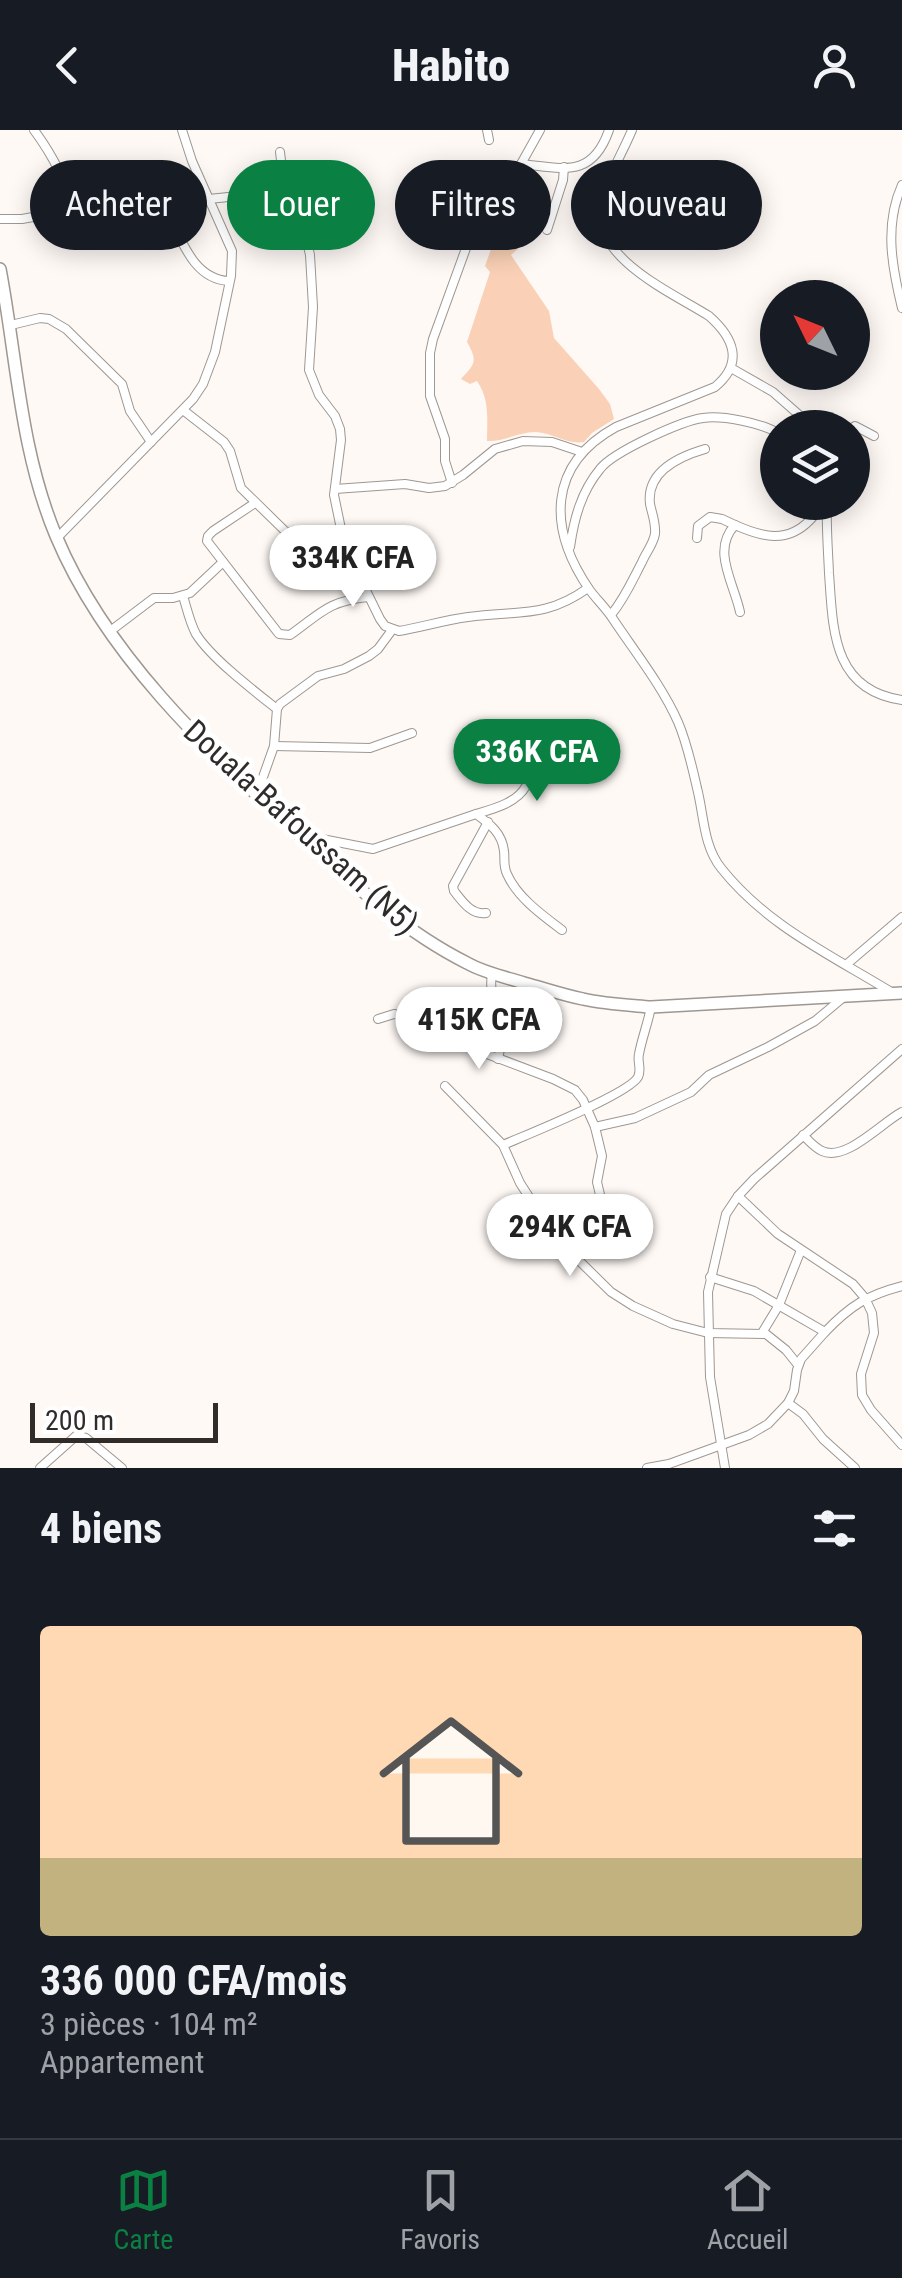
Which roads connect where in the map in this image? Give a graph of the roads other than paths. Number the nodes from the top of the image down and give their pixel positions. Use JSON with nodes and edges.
{"nodes":[{"id":1,"x":34,"y":130,"type":"edge"},
{"id":2,"x":182,"y":130,"type":"edge"},
{"id":3,"x":540,"y":130,"type":"edge"},
{"id":4,"x":609,"y":130,"type":"edge"},
{"id":5,"x":632,"y":130,"type":"edge"},
{"id":6,"x":280,"y":152,"type":"dead end"},
{"id":7,"x":51,"y":160,"type":"edge"},
{"id":8,"x":281,"y":160,"type":"edge"},
{"id":9,"x":522,"y":160,"type":"edge"},
{"id":10,"x":551,"y":166,"type":"edge"},
{"id":11,"x":564,"y":167,"type":"junction"},
{"id":12,"x":902,"y":185,"type":"edge"},
{"id":13,"x":227,"y":196,"type":"edge"},
{"id":14,"x":208,"y":199,"type":"junction"},
{"id":15,"x":0,"y":218,"type":"edge"},
{"id":16,"x":30,"y":218,"type":"edge"},
{"id":17,"x":551,"y":218,"type":"edge"},
{"id":18,"x":188,"y":250,"type":"edge"},
{"id":19,"x":308,"y":250,"type":"edge"},
{"id":20,"x":465,"y":250,"type":"edge"},
{"id":21,"x":0,"y":269,"type":"edge"},
{"id":22,"x":229,"y":281,"type":"junction"},
{"id":23,"x":902,"y":308,"type":"edge"},
{"id":24,"x":10,"y":325,"type":"junction"},
{"id":25,"x":731,"y":368,"type":"junction"},
{"id":26,"x":183,"y":410,"type":"junction"},
{"id":27,"x":795,"y":410,"type":"edge"},
{"id":28,"x":760,"y":426,"type":"edge"},
{"id":29,"x":870,"y":434,"type":"edge"},
{"id":30,"x":874,"y":436,"type":"dead end"},
{"id":31,"x":151,"y":442,"type":"junction"},
{"id":32,"x":706,"y":448,"type":"dead end"},
{"id":33,"x":582,"y":452,"type":"junction"},
{"id":34,"x":452,"y":483,"type":"junction"},
{"id":35,"x":335,"y":489,"type":"junction"},
{"id":36,"x":255,"y":504,"type":"junction"},
{"id":37,"x":809,"y":520,"type":"edge"},
{"id":38,"x":826,"y":520,"type":"edge"},
{"id":39,"x":735,"y":526,"type":"junction"},
{"id":40,"x":57,"y":538,"type":"junction"},
{"id":41,"x":698,"y":538,"type":"dead end"},
{"id":42,"x":569,"y":552,"type":"junction"},
{"id":43,"x":348,"y":558,"type":"junction"},
{"id":44,"x":223,"y":562,"type":"junction"},
{"id":45,"x":588,"y":588,"type":"junction"},
{"id":46,"x":183,"y":596,"type":"junction"},
{"id":47,"x":368,"y":598,"type":"junction"},
{"id":48,"x":740,"y":612,"type":"dead end"},
{"id":49,"x":611,"y":615,"type":"junction"},
{"id":50,"x":392,"y":630,"type":"junction"},
{"id":51,"x":109,"y":632,"type":"junction"},
{"id":52,"x":902,"y":700,"type":"edge"},
{"id":53,"x":277,"y":709,"type":"junction"},
{"id":54,"x":412,"y":733,"type":"dead end"},
{"id":55,"x":274,"y":746,"type":"junction"},
{"id":56,"x":581,"y":773,"type":"dead end"},
{"id":57,"x":257,"y":794,"type":"junction"},
{"id":58,"x":476,"y":814,"type":"junction"},
{"id":59,"x":488,"y":822,"type":"junction"},
{"id":60,"x":306,"y":840,"type":"junction"},
{"id":61,"x":486,"y":913,"type":"dead end"},
{"id":62,"x":902,"y":918,"type":"edge"},
{"id":63,"x":562,"y":930,"type":"dead end"},
{"id":64,"x":846,"y":964,"type":"junction"},
{"id":65,"x":492,"y":974,"type":"junction"},
{"id":66,"x":897,"y":993,"type":"edge"},
{"id":67,"x":845,"y":996,"type":"junction"},
{"id":68,"x":650,"y":1007,"type":"junction"},
{"id":69,"x":378,"y":1019,"type":"dead end"},
{"id":70,"x":902,"y":1049,"type":"edge"},
{"id":71,"x":498,"y":1059,"type":"junction"},
{"id":72,"x":445,"y":1086,"type":"dead end"},
{"id":73,"x":587,"y":1108,"type":"junction"},
{"id":74,"x":902,"y":1112,"type":"edge"},
{"id":75,"x":595,"y":1127,"type":"junction"},
{"id":76,"x":803,"y":1135,"type":"junction"},
{"id":77,"x":503,"y":1145,"type":"junction"},
{"id":78,"x":738,"y":1196,"type":"junction"},
{"id":79,"x":601,"y":1199,"type":"dead end"},
{"id":80,"x":801,"y":1250,"type":"junction"},
{"id":81,"x":710,"y":1277,"type":"junction"},
{"id":82,"x":902,"y":1286,"type":"edge"},
{"id":83,"x":865,"y":1298,"type":"junction"},
{"id":84,"x":779,"y":1305,"type":"junction"},
{"id":85,"x":825,"y":1332,"type":"junction"},
{"id":86,"x":708,"y":1333,"type":"junction"},
{"id":87,"x":762,"y":1333,"type":"junction"},
{"id":88,"x":798,"y":1366,"type":"junction"},
{"id":89,"x":788,"y":1404,"type":"junction"},
{"id":90,"x":719,"y":1444,"type":"junction"},
{"id":91,"x":902,"y":1445,"type":"edge"},
{"id":92,"x":40,"y":1468,"type":"edge"},
{"id":93,"x":122,"y":1468,"type":"edge"},
{"id":94,"x":647,"y":1468,"type":"edge"},
{"id":95,"x":724,"y":1468,"type":"edge"},
{"id":96,"x":855,"y":1468,"type":"edge"}],
"edges":[{"from":1,"to":7,"type":"street"},
{"from":2,"to":14,"type":"street"},
{"from":3,"to":9,"type":"street"},
{"from":4,"to":11,"type":"street"},
{"from":5,"to":25,"type":"street"},
{"from":6,"to":8,"type":"street"},
{"from":10,"to":11,"type":"street"},
{"from":11,"to":17,"type":"street"},
{"from":12,"to":23,"type":"street"},
{"from":13,"to":14,"type":"street"},
{"from":14,"to":22,"type":"street"},
{"from":15,"to":16,"type":"street"},
{"from":18,"to":22,"type":"street"},
{"from":19,"to":35,"type":"street"},
{"from":20,"to":34,"type":"street"},
{"from":21,"to":24,"type":"highway","name":"Douala-Bafoussam (N5)"},
{"from":22,"to":26,"type":"street"},
{"from":24,"to":31,"type":"street"},
{"from":24,"to":40,"type":"highway","name":"Douala-Bafoussam (N5)"},
{"from":25,"to":27,"type":"street"},
{"from":25,"to":33,"type":"street"},
{"from":26,"to":31,"type":"street"},
{"from":26,"to":36,"type":"street"},
{"from":28,"to":42,"type":"street"},
{"from":29,"to":30,"type":"street"},
{"from":31,"to":40,"type":"street"},
{"from":32,"to":49,"type":"street"},
{"from":33,"to":34,"type":"street"},
{"from":33,"to":42,"type":"street"},
{"from":34,"to":35,"type":"street"},
{"from":35,"to":43,"type":"street"},
{"from":36,"to":43,"type":"street"},
{"from":36,"to":44,"type":"street"},
{"from":37,"to":39,"type":"street"},
{"from":38,"to":52,"type":"street"},
{"from":39,"to":41,"type":"street"},
{"from":39,"to":48,"type":"street"},
{"from":40,"to":51,"type":"highway","name":"Douala-Bafoussam (N5)"},
{"from":42,"to":45,"type":"street"},
{"from":43,"to":47,"type":"street"},
{"from":44,"to":46,"type":"street"},
{"from":44,"to":47,"type":"street"},
{"from":45,"to":49,"type":"street"},
{"from":45,"to":50,"type":"street"},
{"from":46,"to":51,"type":"street"},
{"from":46,"to":53,"type":"street"},
{"from":47,"to":50,"type":"street"},
{"from":49,"to":64,"type":"street"},
{"from":50,"to":53,"type":"street"},
{"from":51,"to":57,"type":"highway","name":"Douala-Bafoussam (N5)"},
{"from":53,"to":55,"type":"street"},
{"from":54,"to":55,"type":"street"},
{"from":55,"to":57,"type":"street"},
{"from":56,"to":58,"type":"street"},
{"from":57,"to":60,"type":"highway","name":"Douala-Bafoussam (N5)"},
{"from":58,"to":59,"type":"street"},
{"from":58,"to":60,"type":"street"},
{"from":59,"to":61,"type":"street"},
{"from":59,"to":63,"type":"street"},
{"from":60,"to":65,"type":"highway","name":"Douala-Bafoussam (N5)"},
{"from":62,"to":64,"type":"street"},
{"from":64,"to":66,"type":"street"},
{"from":65,"to":68,"type":"highway","name":"Douala-Bafoussam (N5)"},
{"from":65,"to":71,"type":"street"},
{"from":66,"to":67,"type":"highway","name":"Douala-Bafoussam (N5)"},
{"from":67,"to":68,"type":"highway","name":"Douala-Bafoussam (N5)"},
{"from":67,"to":75,"type":"street"},
{"from":68,"to":73,"type":"street"},
{"from":69,"to":71,"type":"street"},
{"from":70,"to":76,"type":"street"},
{"from":71,"to":73,"type":"street"},
{"from":72,"to":77,"type":"street"},
{"from":73,"to":75,"type":"street"},
{"from":73,"to":77,"type":"street"},
{"from":74,"to":76,"type":"street"},
{"from":75,"to":79,"type":"street"},
{"from":76,"to":78,"type":"street"},
{"from":77,"to":86,"type":"street"},
{"from":78,"to":80,"type":"street"},
{"from":78,"to":81,"type":"street"},
{"from":80,"to":83,"type":"street"},
{"from":80,"to":84,"type":"street"},
{"from":81,"to":84,"type":"street"},
{"from":81,"to":86,"type":"street"},
{"from":82,"to":83,"type":"street"},
{"from":83,"to":85,"type":"street"},
{"from":83,"to":91,"type":"street"},
{"from":84,"to":85,"type":"street"},
{"from":84,"to":87,"type":"street"},
{"from":85,"to":88,"type":"street"},
{"from":86,"to":87,"type":"street"},
{"from":86,"to":90,"type":"street"},
{"from":87,"to":88,"type":"street"},
{"from":88,"to":89,"type":"street"},
{"from":89,"to":90,"type":"street"},
{"from":89,"to":96,"type":"street"},
{"from":90,"to":94,"type":"street"},
{"from":90,"to":95,"type":"street"},
{"from":92,"to":93,"type":"street"}]}
